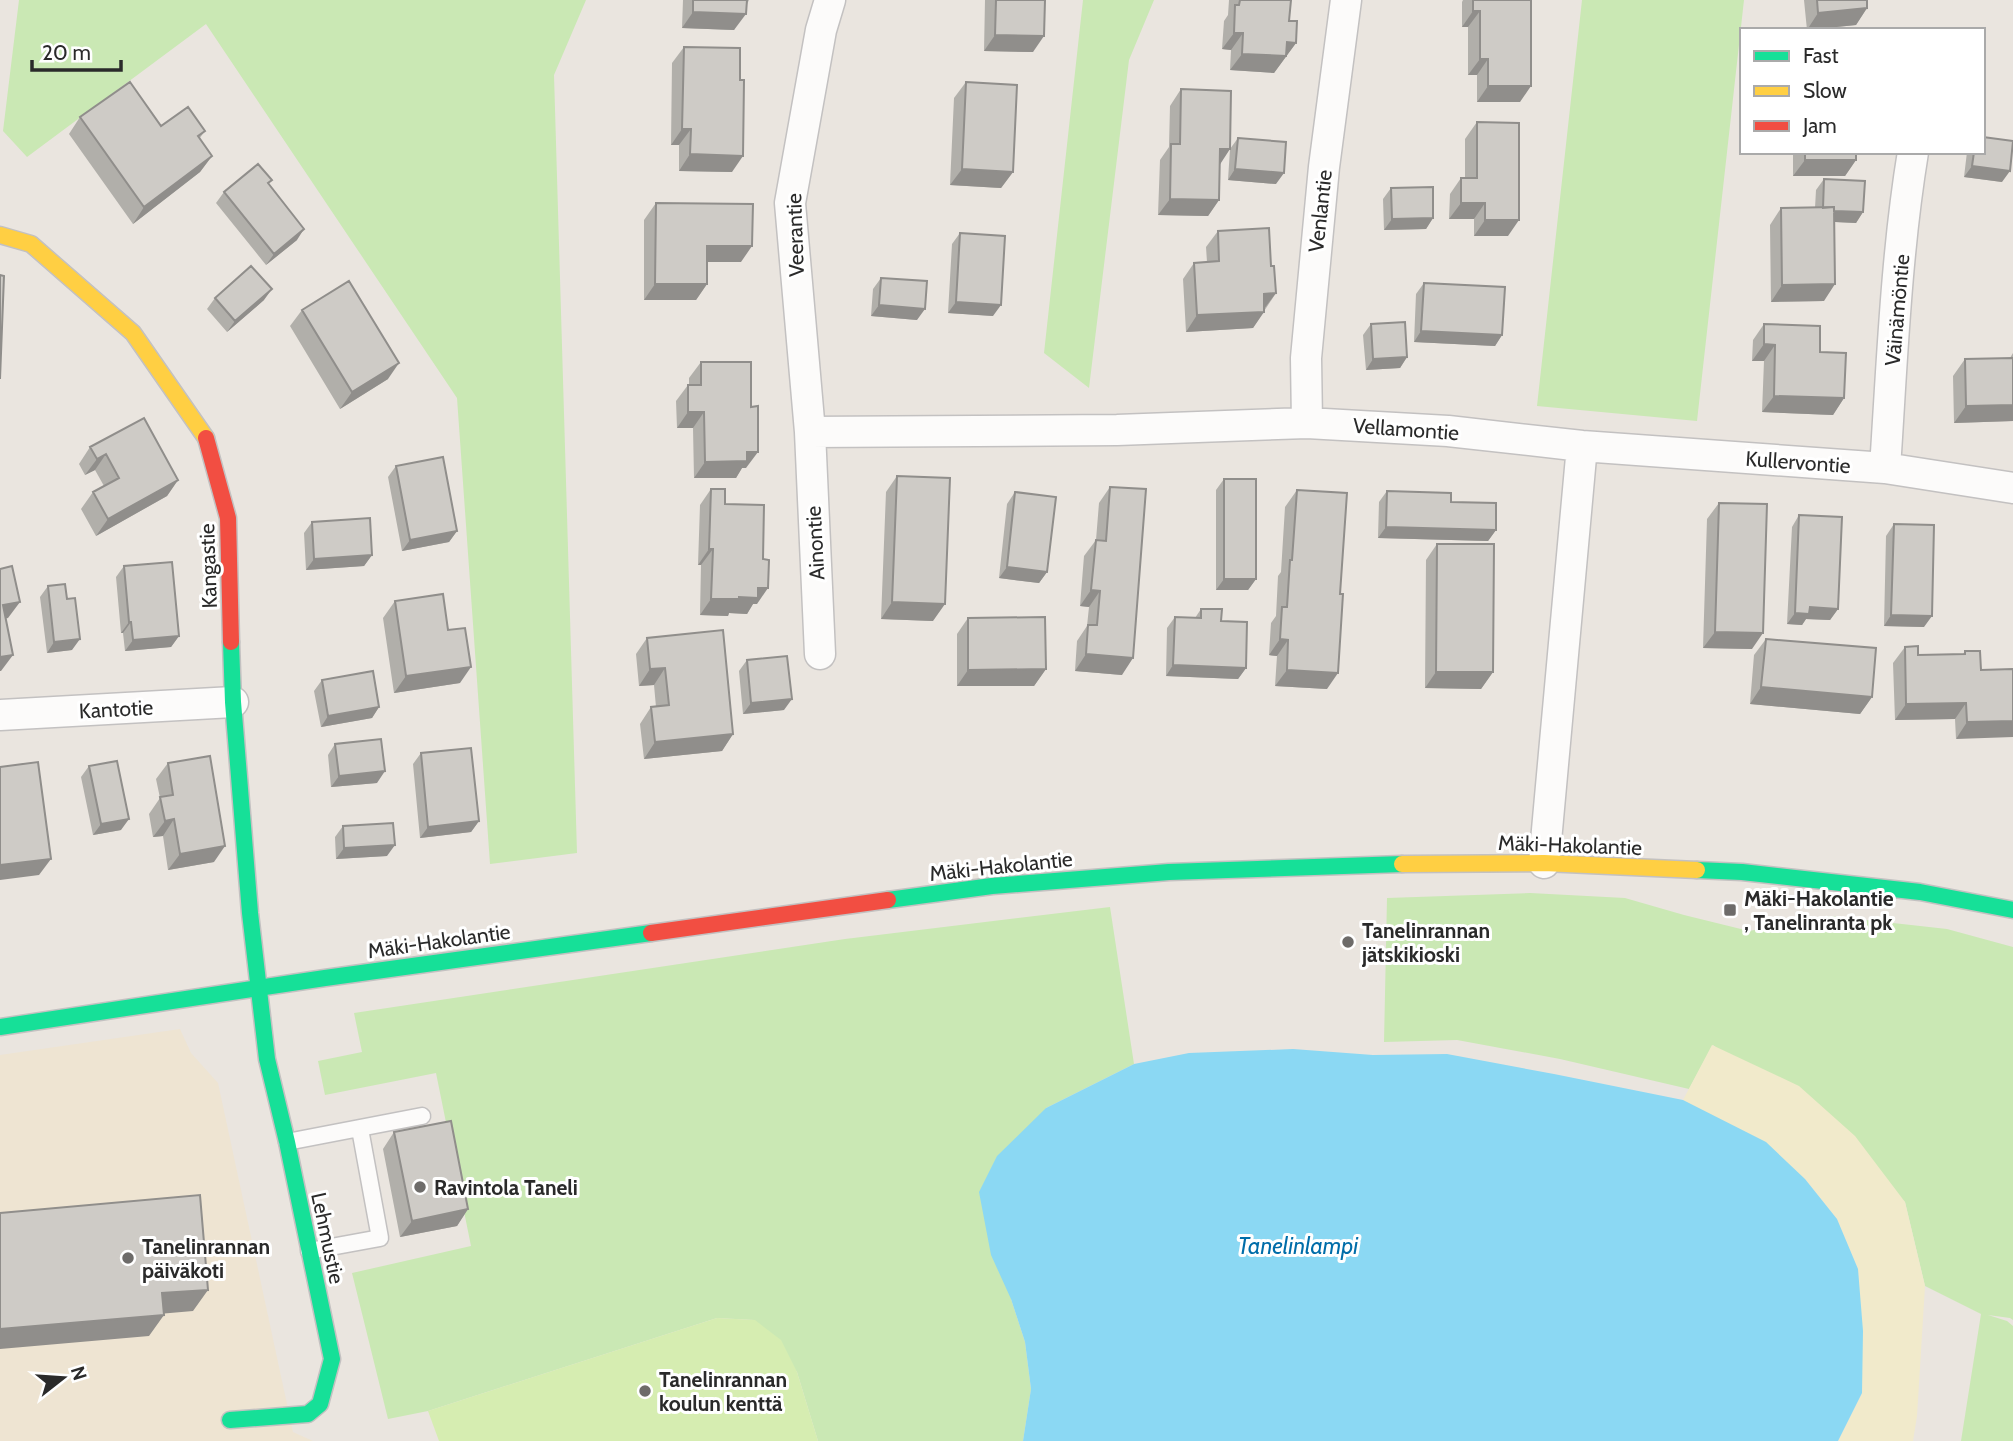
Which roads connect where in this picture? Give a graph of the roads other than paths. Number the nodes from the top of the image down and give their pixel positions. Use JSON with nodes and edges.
{"nodes":[{"id":1,"x":830,"y":0,"type":"edge"},
{"id":2,"x":1346,"y":0,"type":"edge"},
{"id":3,"x":1913,"y":154,"type":"edge"},
{"id":4,"x":0,"y":235,"type":"edge"},
{"id":5,"x":1307,"y":423,"type":"junction"},
{"id":6,"x":810,"y":432,"type":"junction"},
{"id":7,"x":1583,"y":446,"type":"junction"},
{"id":8,"x":1885,"y":468,"type":"junction"},
{"id":9,"x":2013,"y":488,"type":"edge"},
{"id":10,"x":820,"y":654,"type":"dead end"},
{"id":11,"x":233,"y":702,"type":"junction"},
{"id":12,"x":0,"y":715,"type":"edge"},
{"id":13,"x":1544,"y":863,"type":"junction"},
{"id":14,"x":2013,"y":910,"type":"edge"},
{"id":15,"x":259,"y":989,"type":"junction"},
{"id":16,"x":0,"y":1027,"type":"edge"},
{"id":17,"x":422,"y":1116,"type":"dead end"},
{"id":18,"x":360,"y":1129,"type":"junction"},
{"id":19,"x":287,"y":1142,"type":"junction"},
{"id":20,"x":309,"y":1251,"type":"junction"},
{"id":21,"x":230,"y":1420,"type":"dead end"}],
"edges":[{"from":1,"to":6,"type":"street","name":"Veerantie"},
{"from":2,"to":5,"type":"street","name":"Venlantie"},
{"from":3,"to":8,"type":"street","name":"Väinämöntie"},
{"from":4,"to":11,"type":"street","name":"Kangastie"},
{"from":5,"to":6,"type":"street","name":"Vellamontie"},
{"from":5,"to":7,"type":"street","name":"Vellamontie"},
{"from":6,"to":10,"type":"street","name":"Ainontie"},
{"from":7,"to":8,"type":"street","name":"Kullervontie"},
{"from":7,"to":13,"type":"street"},
{"from":8,"to":9,"type":"street","name":"Kullervontie"},
{"from":11,"to":12,"type":"street","name":"Kantotie"},
{"from":11,"to":15,"type":"street","name":"Kangastie"},
{"from":13,"to":14,"type":"street","name":"Mäki-Hakolantie"},
{"from":13,"to":15,"type":"street","name":"Mäki-Hakolantie"},
{"from":15,"to":16,"type":"street","name":"Mäki-Hakolantie"},
{"from":15,"to":19,"type":"street","name":"Lehmustie"},
{"from":17,"to":18,"type":"lane"},
{"from":18,"to":19,"type":"lane"},
{"from":18,"to":20,"type":"lane"},
{"from":19,"to":20,"type":"street","name":"Lehmustie"},
{"from":20,"to":21,"type":"street","name":"Lehmustie"}]}
